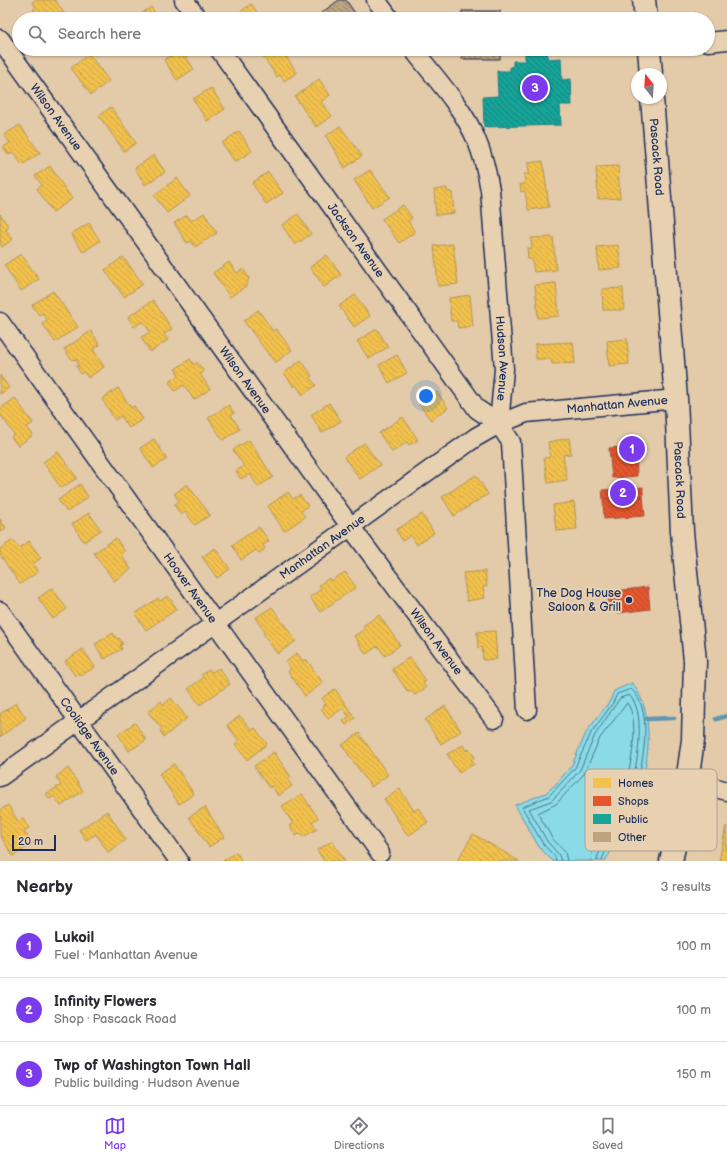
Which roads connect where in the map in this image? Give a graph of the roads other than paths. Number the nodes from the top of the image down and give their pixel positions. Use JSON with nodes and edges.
{"nodes":[{"id":1,"x":184,"y":0,"type":"edge"},
{"id":2,"x":376,"y":0,"type":"edge"},
{"id":3,"x":644,"y":0,"type":"edge"},
{"id":4,"x":193,"y":12,"type":"edge"},
{"id":5,"x":385,"y":12,"type":"edge"},
{"id":6,"x":645,"y":12,"type":"edge"},
{"id":7,"x":0,"y":39,"type":"edge"},
{"id":8,"x":727,"y":40,"type":"edge"},
{"id":9,"x":715,"y":41,"type":"edge"},
{"id":10,"x":12,"y":56,"type":"edge"},
{"id":11,"x":12,"y":56,"type":"edge"},
{"id":12,"x":224,"y":56,"type":"edge"},
{"id":13,"x":418,"y":56,"type":"edge"},
{"id":14,"x":650,"y":56,"type":"edge"},
{"id":15,"x":651,"y":68,"type":"edge"},
{"id":16,"x":652,"y":104,"type":"edge"},
{"id":17,"x":0,"y":322,"type":"edge"},
{"id":18,"x":676,"y":399,"type":"junction"},
{"id":19,"x":499,"y":424,"type":"junction"},
{"id":20,"x":350,"y":526,"type":"junction"},
{"id":21,"x":0,"y":611,"type":"edge"},
{"id":22,"x":216,"y":623,"type":"junction"},
{"id":23,"x":527,"y":710,"type":"dead end"},
{"id":24,"x":494,"y":719,"type":"dead end"},
{"id":25,"x":78,"y":721,"type":"junction"},
{"id":26,"x":689,"y":769,"type":"edge"},
{"id":27,"x":0,"y":777,"type":"edge"},
{"id":28,"x":717,"y":788,"type":"edge"},
{"id":29,"x":727,"y":791,"type":"edge"},
{"id":30,"x":674,"y":851,"type":"edge"},
{"id":31,"x":380,"y":854,"type":"dead end"},
{"id":32,"x":179,"y":861,"type":"edge"},
{"id":33,"x":672,"y":861,"type":"edge"}],
"edges":[{"from":1,"to":4,"type":"street"},
{"from":2,"to":5,"type":"street"},
{"from":3,"to":6,"type":"street"},
{"from":7,"to":11,"type":"street","name":"Wilson Avenue"},
{"from":8,"to":9,"type":"street"},
{"from":10,"to":20,"type":"street","name":"Wilson Avenue"},
{"from":12,"to":19,"type":"street","name":"Jackson Avenue"},
{"from":13,"to":19,"type":"street","name":"Hudson Avenue"},
{"from":14,"to":15,"type":"street"},
{"from":16,"to":18,"type":"street","name":"Pascack Road"},
{"from":17,"to":22,"type":"street","name":"Hoover Avenue"},
{"from":18,"to":19,"type":"street","name":"Manhattan Avenue"},
{"from":18,"to":26,"type":"street","name":"Pascack Road"},
{"from":19,"to":20,"type":"street","name":"Manhattan Avenue"},
{"from":19,"to":23,"type":"street"},
{"from":20,"to":22,"type":"street","name":"Manhattan Avenue"},
{"from":20,"to":24,"type":"street","name":"Wilson Avenue"},
{"from":21,"to":25,"type":"street","name":"Coolidge Avenue"},
{"from":22,"to":25,"type":"street","name":"Manhattan Avenue"},
{"from":22,"to":31,"type":"street","name":"Hoover Avenue"},
{"from":25,"to":27,"type":"street","name":"Manhattan Avenue"},
{"from":25,"to":32,"type":"street","name":"Coolidge Avenue"},
{"from":28,"to":29,"type":"street"},
{"from":30,"to":33,"type":"street","name":"Pascack Road"}]}
